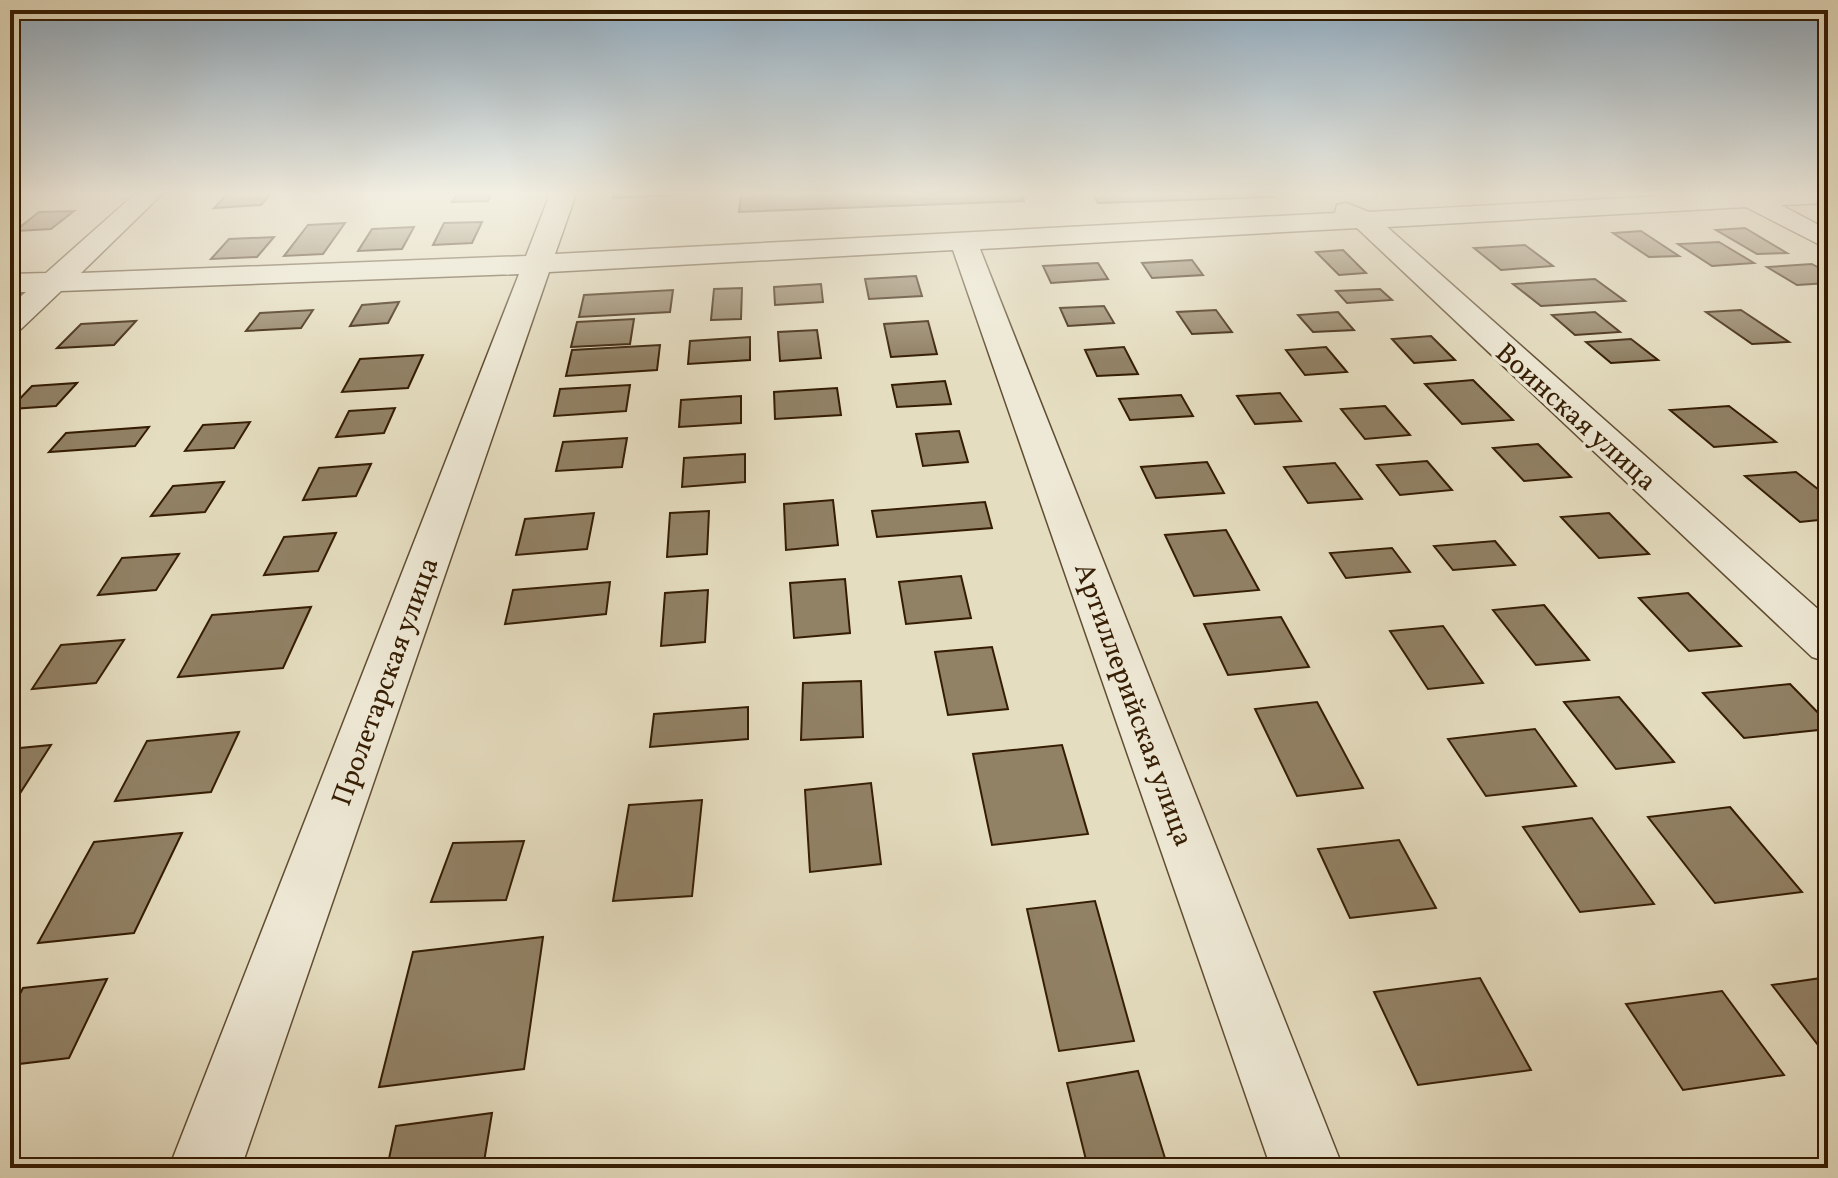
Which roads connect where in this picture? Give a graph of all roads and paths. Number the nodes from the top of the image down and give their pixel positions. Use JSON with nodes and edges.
{"nodes":[{"id":1,"x":90,"y":249,"type":"edge"},
{"id":2,"x":543,"y":249,"type":"edge"},
{"id":3,"x":804,"y":249,"type":"edge"},
{"id":4,"x":966,"y":249,"type":"edge"},
{"id":5,"x":1396,"y":249,"type":"edge"},
{"id":6,"x":538,"y":264,"type":"junction"},
{"id":7,"x":54,"y":282,"type":"junction"},
{"id":8,"x":10,"y":283,"type":"edge"},
{"id":9,"x":10,"y":322,"type":"edge"},
{"id":10,"x":1828,"y":645,"type":"edge"},
{"id":11,"x":205,"y":1168,"type":"edge"},
{"id":12,"x":1307,"y":1168,"type":"edge"}],
"edges":[{"from":1,"to":7,"type":"street"},
{"from":2,"to":6,"type":"street","name":"Пролетарская улица"},
{"from":3,"to":6,"type":"street"},
{"from":4,"to":12,"type":"street","name":"Артиллерийская улица"},
{"from":5,"to":10,"type":"street","name":"Воинская улица"},
{"from":6,"to":7,"type":"street"},
{"from":6,"to":11,"type":"street","name":"Пролетарская улица"},
{"from":7,"to":8,"type":"street"},
{"from":7,"to":9,"type":"street"}]}
